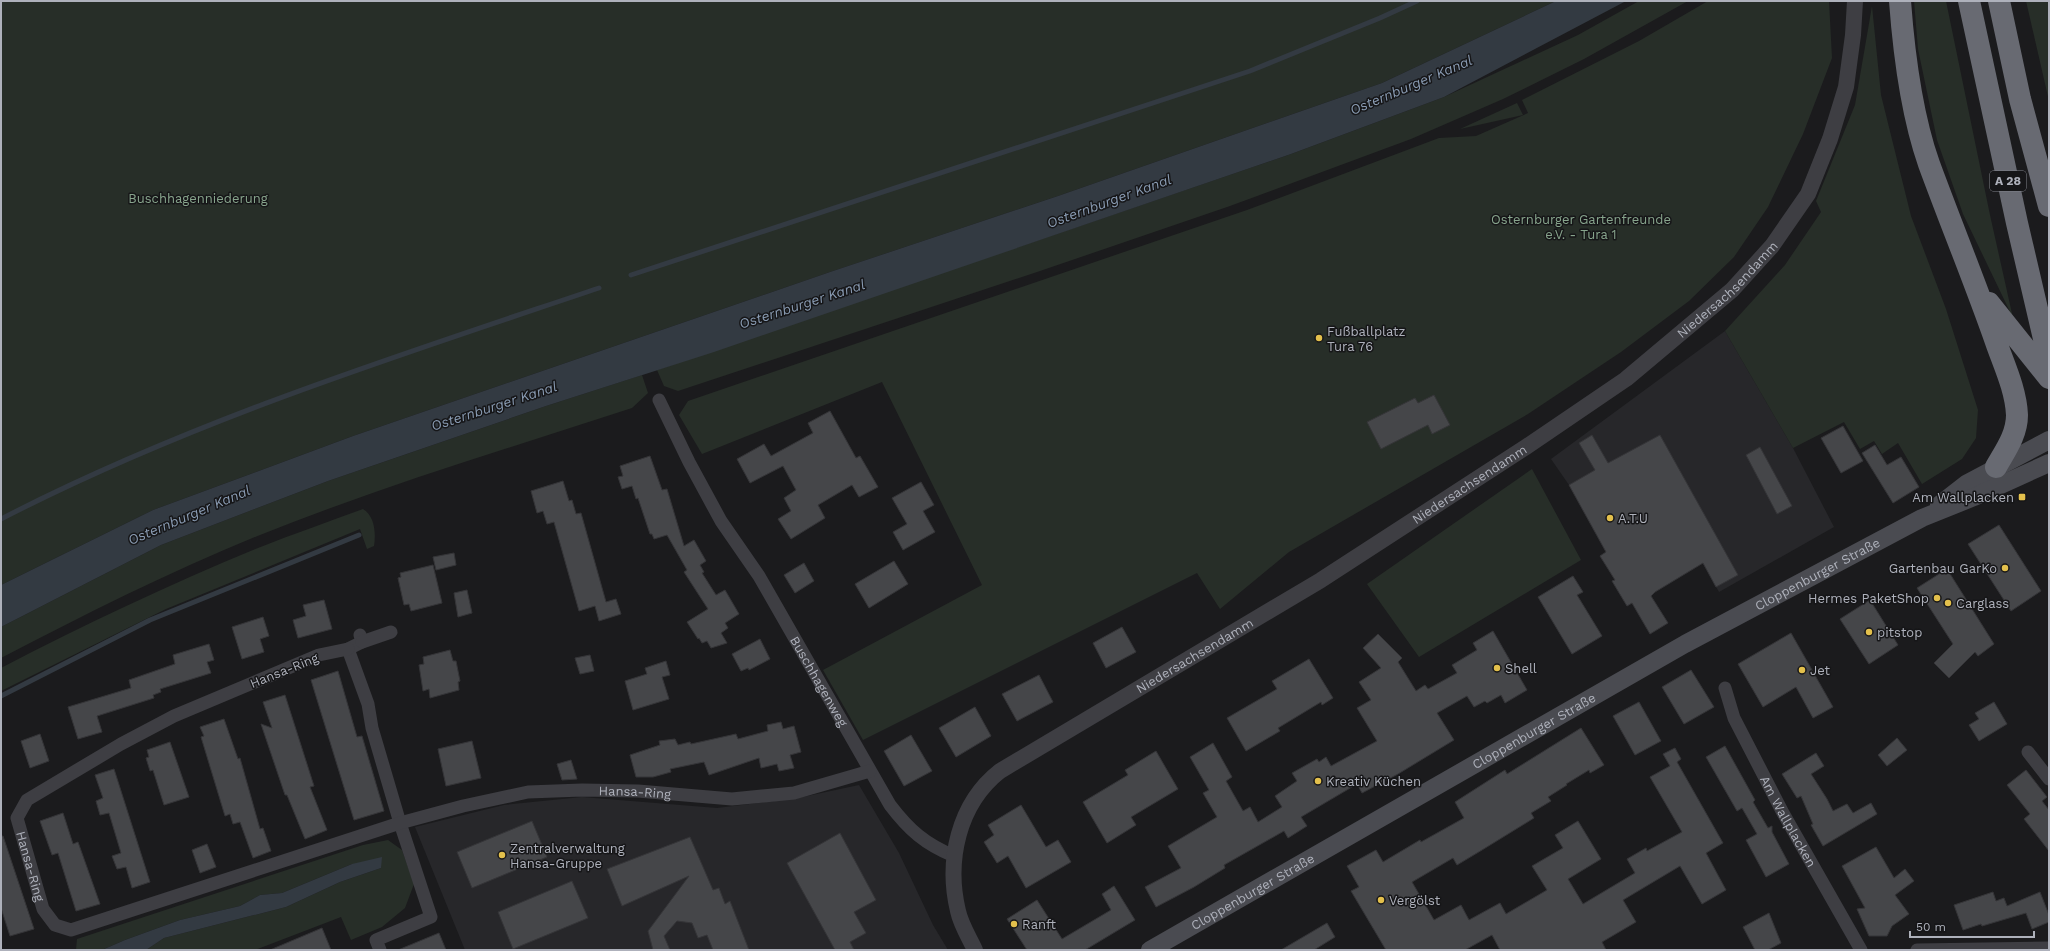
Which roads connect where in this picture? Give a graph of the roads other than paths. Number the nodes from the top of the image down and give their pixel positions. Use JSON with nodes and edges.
{"nodes":[{"id":1,"x":1854,"y":1,"type":"edge"},
{"id":2,"x":1900,"y":1,"type":"edge"},
{"id":3,"x":1969,"y":1,"type":"edge"},
{"id":4,"x":1999,"y":1,"type":"edge"},
{"id":5,"x":2049,"y":206,"type":"edge"},
{"id":6,"x":1976,"y":284,"type":"junction"},
{"id":7,"x":2049,"y":360,"type":"edge"},
{"id":8,"x":2049,"y":378,"type":"edge"},
{"id":9,"x":660,"y":400,"type":"dead end"},
{"id":10,"x":2049,"y":440,"type":"edge"},
{"id":11,"x":2049,"y":463,"type":"edge"},
{"id":12,"x":1996,"y":468,"type":"junction"},
{"id":13,"x":1922,"y":518,"type":"junction"},
{"id":14,"x":390,"y":632,"type":"dead end"},
{"id":15,"x":348,"y":649,"type":"junction"},
{"id":16,"x":1725,"y":688,"type":"dead end"},
{"id":17,"x":2028,"y":752,"type":"dead end"},
{"id":18,"x":870,"y":771,"type":"junction"},
{"id":19,"x":2049,"y":779,"type":"edge"},
{"id":20,"x":400,"y":823,"type":"junction"},
{"id":21,"x":954,"y":856,"type":"junction"},
{"id":22,"x":2049,"y":948,"type":"edge"},
{"id":23,"x":380,"y":950,"type":"edge"},
{"id":24,"x":976,"y":950,"type":"edge"},
{"id":25,"x":1150,"y":950,"type":"edge"},
{"id":26,"x":1861,"y":950,"type":"edge"},
{"id":27,"x":1917,"y":950,"type":"edge"}],
"edges":[{"from":1,"to":21,"type":"street","name":"Niedersachsendamm"},
{"from":2,"to":6,"type":"highway"},
{"from":3,"to":7,"type":"highway","number":"A 28"},
{"from":4,"to":5,"type":"highway","number":"A 28"},
{"from":6,"to":8,"type":"highway"},
{"from":6,"to":12,"type":"highway"},
{"from":9,"to":18,"type":"street","name":"Buschhagenweg"},
{"from":10,"to":12,"type":"main road","name":"Cloppenburger Straße"},
{"from":11,"to":13,"type":"main road","name":"Cloppenburger Straße"},
{"from":12,"to":13,"type":"main road","name":"Cloppenburger Straße"},
{"from":13,"to":25,"type":"main road","name":"Cloppenburger Straße"},
{"from":14,"to":15,"type":"street","name":"Hansa-Ring"},
{"from":15,"to":20,"type":"street"},
{"from":15,"to":20,"type":"street","name":"Hansa-Ring"},
{"from":16,"to":26,"type":"street","name":"Am Wallplacken"},
{"from":17,"to":19,"type":"street"},
{"from":18,"to":20,"type":"street","name":"Hansa-Ring"},
{"from":18,"to":21,"type":"street","name":"Buschhagenweg"},
{"from":20,"to":23,"type":"street"},
{"from":21,"to":24,"type":"street"},
{"from":22,"to":27,"type":"street"}]}
